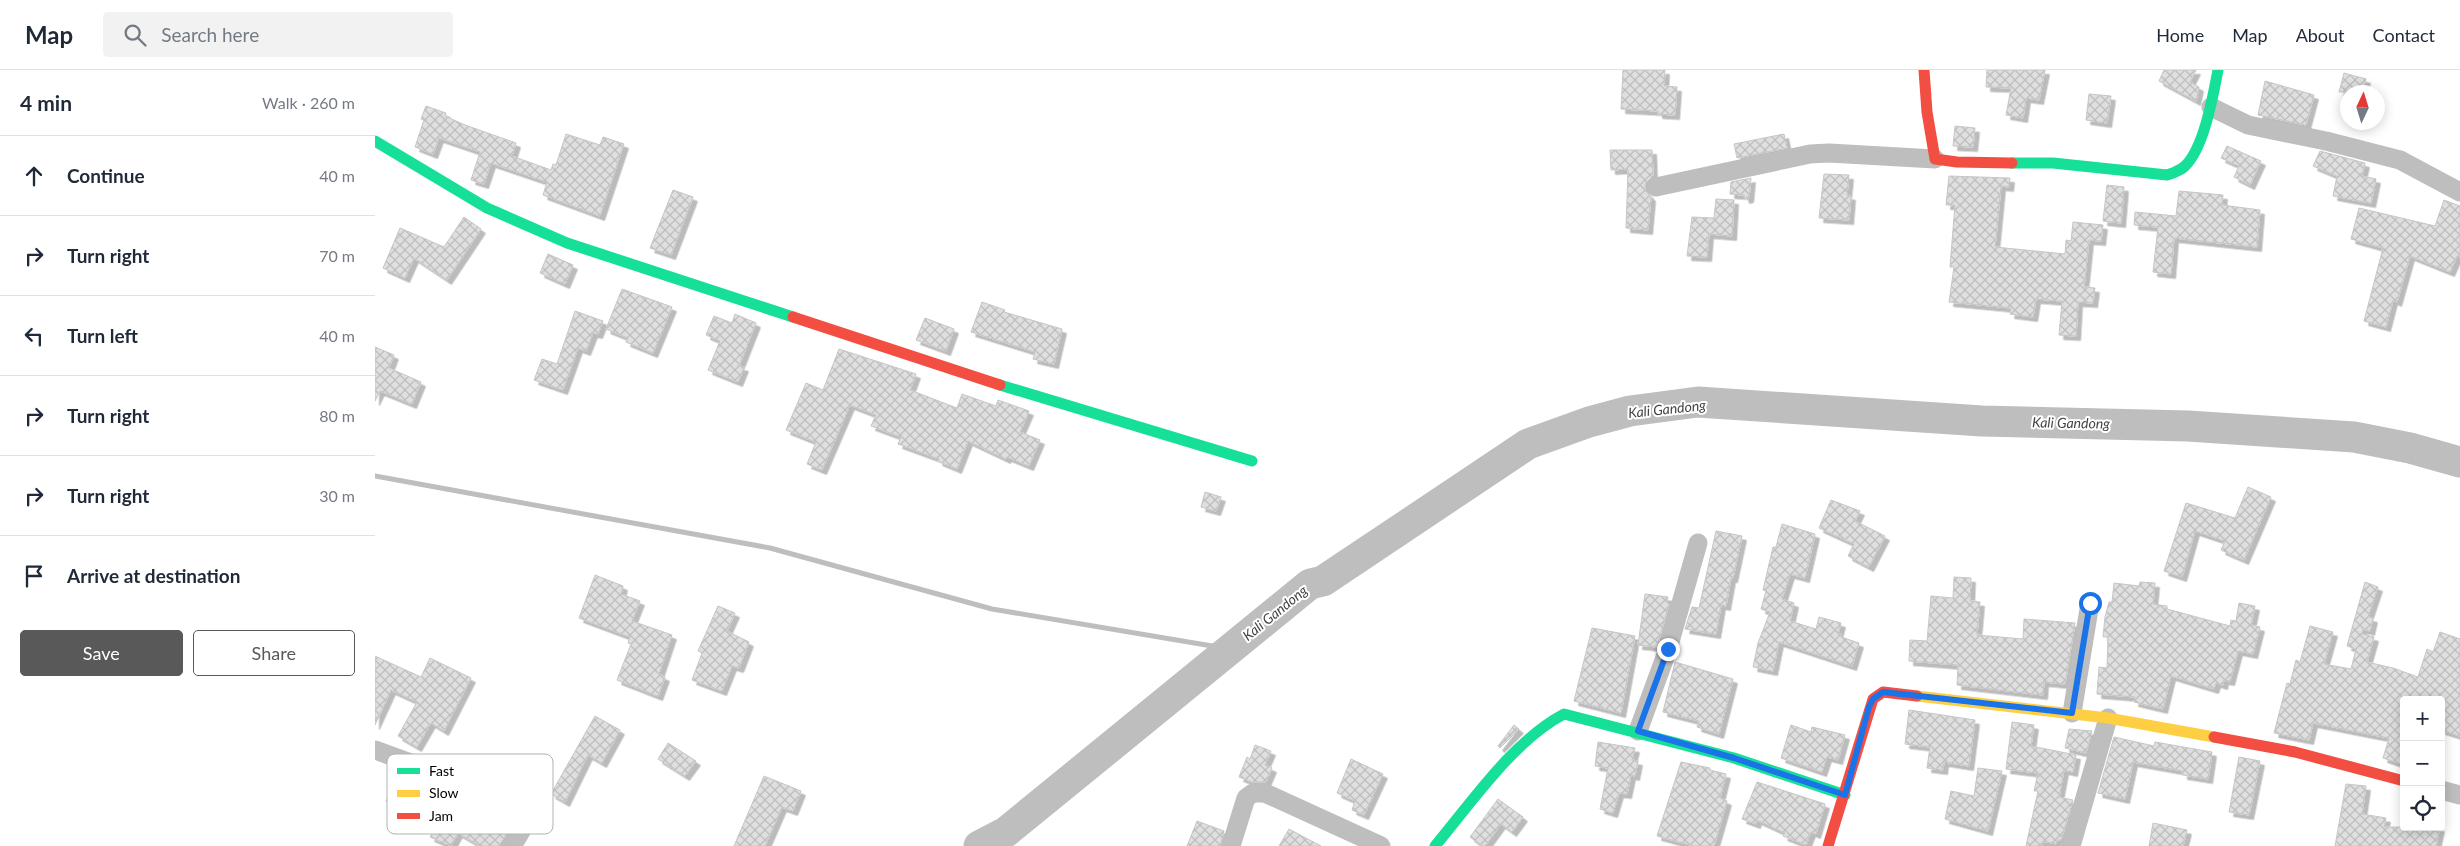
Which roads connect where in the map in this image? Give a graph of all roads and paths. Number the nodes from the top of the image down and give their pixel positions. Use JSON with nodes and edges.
{"nodes":[{"id":1,"x":1924,"y":70,"type":"edge"},
{"id":2,"x":2218,"y":70,"type":"edge"},
{"id":3,"x":2211,"y":107,"type":"junction"},
{"id":4,"x":375,"y":141,"type":"edge"},
{"id":5,"x":1935,"y":159,"type":"junction"},
{"id":6,"x":1656,"y":187,"type":"dead end"},
{"id":7,"x":2460,"y":192,"type":"edge"},
{"id":8,"x":1252,"y":461,"type":"dead end"},
{"id":9,"x":1698,"y":543,"type":"dead end"},
{"id":10,"x":2090,"y":603,"type":"dead end"},
{"id":11,"x":2072,"y":713,"type":"junction"},
{"id":12,"x":2108,"y":718,"type":"junction"},
{"id":13,"x":1638,"y":731,"type":"junction"},
{"id":14,"x":375,"y":750,"type":"edge"},
{"id":15,"x":387,"y":754,"type":"edge"},
{"id":16,"x":2400,"y":780,"type":"edge"},
{"id":17,"x":2445,"y":791,"type":"edge"},
{"id":18,"x":1845,"y":795,"type":"junction"},
{"id":19,"x":2460,"y":796,"type":"edge"},
{"id":20,"x":520,"y":834,"type":"edge"},
{"id":21,"x":512,"y":846,"type":"edge"},
{"id":22,"x":1231,"y":846,"type":"edge"},
{"id":23,"x":1381,"y":846,"type":"edge"},
{"id":24,"x":1435,"y":846,"type":"edge"},
{"id":25,"x":1828,"y":846,"type":"edge"},
{"id":26,"x":2071,"y":846,"type":"edge"}],
"edges":[{"from":1,"to":5,"type":"street"},
{"from":2,"to":3,"type":"street"},
{"from":3,"to":5,"type":"street"},
{"from":3,"to":7,"type":"street"},
{"from":4,"to":8,"type":"street"},
{"from":5,"to":6,"type":"street"},
{"from":9,"to":13,"type":"street"},
{"from":10,"to":11,"type":"street"},
{"from":11,"to":12,"type":"street"},
{"from":11,"to":18,"type":"street"},
{"from":12,"to":16,"type":"street"},
{"from":12,"to":26,"type":"street"},
{"from":13,"to":18,"type":"street"},
{"from":13,"to":24,"type":"street"},
{"from":14,"to":15,"type":"street"},
{"from":17,"to":19,"type":"street"},
{"from":18,"to":25,"type":"street"},
{"from":20,"to":21,"type":"street"},
{"from":22,"to":23,"type":"street"}]}
